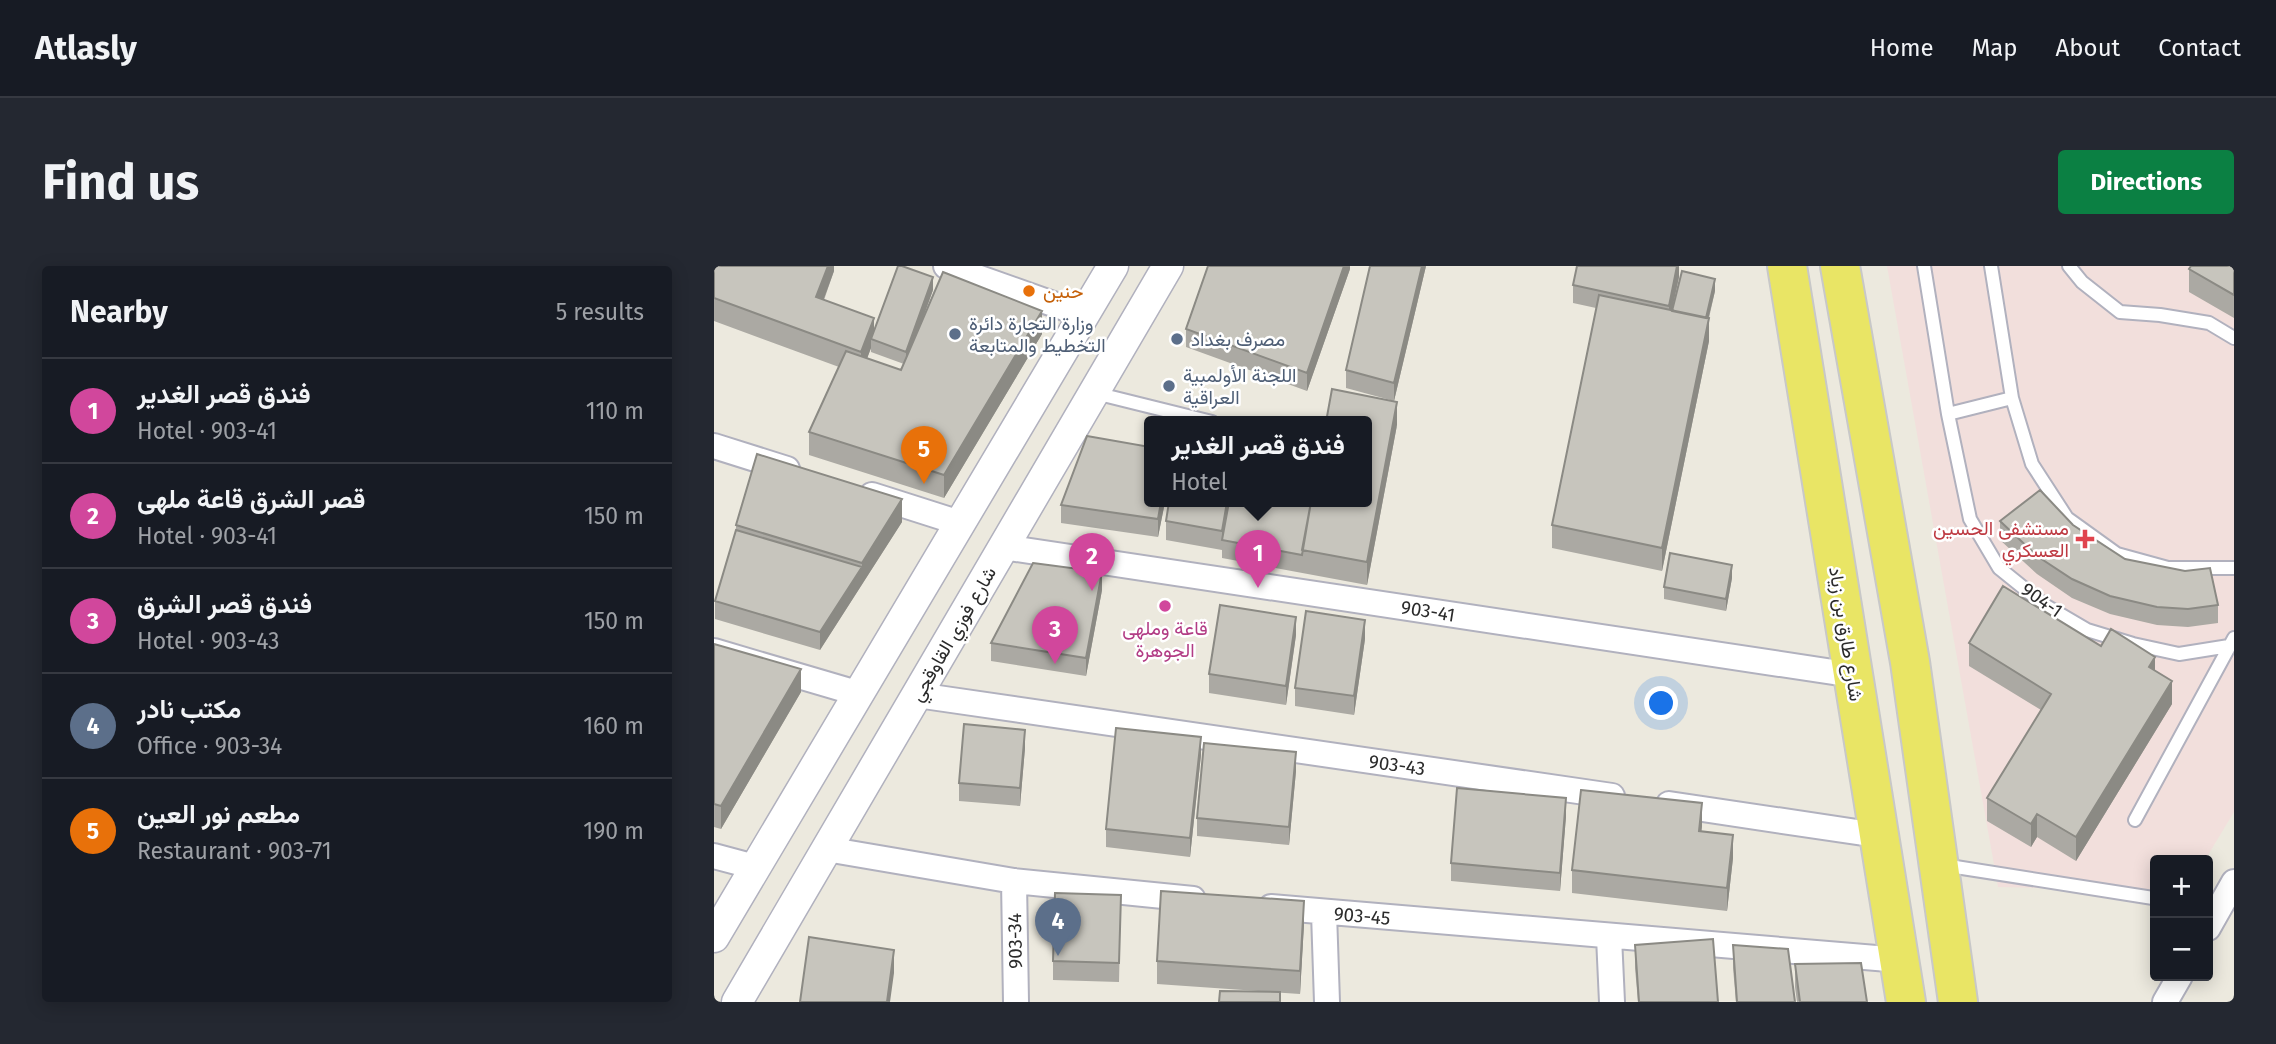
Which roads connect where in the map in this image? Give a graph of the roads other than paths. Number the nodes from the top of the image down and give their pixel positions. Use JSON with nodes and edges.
{"nodes":[{"id":1,"x":946,"y":266,"type":"edge"},
{"id":2,"x":1113,"y":266,"type":"edge"},
{"id":3,"x":1168,"y":266,"type":"edge"},
{"id":4,"x":1787,"y":266,"type":"edge"},
{"id":5,"x":1840,"y":266,"type":"edge"},
{"id":6,"x":1924,"y":266,"type":"edge"},
{"id":7,"x":1991,"y":266,"type":"edge"},
{"id":8,"x":2069,"y":266,"type":"edge"},
{"id":9,"x":1084,"y":316,"type":"junction"},
{"id":10,"x":2234,"y":338,"type":"edge"},
{"id":11,"x":1094,"y":393,"type":"junction"},
{"id":12,"x":2011,"y":398,"type":"junction"},
{"id":13,"x":1948,"y":414,"type":"junction"},
{"id":14,"x":1188,"y":416,"type":"edge"},
{"id":15,"x":714,"y":446,"type":"edge"},
{"id":16,"x":805,"y":474,"type":"edge"},
{"id":17,"x":844,"y":486,"type":"edge"},
{"id":18,"x":960,"y":523,"type":"junction"},
{"id":19,"x":1003,"y":547,"type":"junction"},
{"id":20,"x":2234,"y":568,"type":"edge"},
{"id":21,"x":2232,"y":642,"type":"edge"},
{"id":22,"x":714,"y":651,"type":"edge"},
{"id":23,"x":1853,"y":675,"type":"junction"},
{"id":24,"x":860,"y":694,"type":"junction"},
{"id":25,"x":917,"y":695,"type":"junction"},
{"id":26,"x":2135,"y":820,"type":"dead end"},
{"id":27,"x":1877,"y":835,"type":"junction"},
{"id":28,"x":827,"y":849,"type":"junction"},
{"id":29,"x":714,"y":856,"type":"edge"},
{"id":30,"x":1939,"y":864,"type":"junction"},
{"id":31,"x":755,"y":867,"type":"junction"},
{"id":32,"x":1014,"y":881,"type":"junction"},
{"id":33,"x":2234,"y":882,"type":"edge"},
{"id":34,"x":2150,"y":898,"type":"edge"},
{"id":35,"x":1216,"y":902,"type":"edge"},
{"id":36,"x":1243,"y":905,"type":"edge"},
{"id":37,"x":1324,"y":913,"type":"junction"},
{"id":38,"x":2213,"y":919,"type":"edge"},
{"id":39,"x":714,"y":937,"type":"edge"},
{"id":40,"x":1609,"y":937,"type":"junction"},
{"id":41,"x":1900,"y":960,"type":"junction"},
{"id":42,"x":2177,"y":981,"type":"edge"},
{"id":43,"x":1963,"y":999,"type":"edge"},
{"id":44,"x":737,"y":1002,"type":"edge"},
{"id":45,"x":1016,"y":1002,"type":"edge"},
{"id":46,"x":1327,"y":1002,"type":"edge"},
{"id":47,"x":1612,"y":1002,"type":"edge"},
{"id":48,"x":1906,"y":1002,"type":"edge"},
{"id":49,"x":2165,"y":1002,"type":"edge"}],
"edges":[{"from":1,"to":9,"type":"street"},
{"from":2,"to":9,"type":"street"},
{"from":3,"to":11,"type":"street","name":"شارع فوزي القاوقجي"},
{"from":4,"to":23,"type":"main road","name":"شارع طارق بن زياد"},
{"from":5,"to":30,"type":"main road"},
{"from":6,"to":13,"type":"lane","name":"904-1"},
{"from":7,"to":12,"type":"lane"},
{"from":8,"to":10,"type":"lane"},
{"from":9,"to":18,"type":"street"},
{"from":11,"to":14,"type":"lane"},
{"from":11,"to":19,"type":"street","name":"شارع فوزي القاوقجي"},
{"from":12,"to":13,"type":"lane"},
{"from":12,"to":20,"type":"lane"},
{"from":13,"to":21,"type":"lane","name":"904-1"},
{"from":15,"to":16,"type":"street"},
{"from":17,"to":18,"type":"street"},
{"from":18,"to":24,"type":"street"},
{"from":19,"to":23,"type":"street","name":"903-41"},
{"from":19,"to":25,"type":"street","name":"شارع فوزي القاوقجي"},
{"from":21,"to":26,"type":"lane"},
{"from":22,"to":24,"type":"street"},
{"from":23,"to":27,"type":"main road","name":"شارع طارق بن زياد"},
{"from":24,"to":31,"type":"street"},
{"from":25,"to":27,"type":"street","name":"903-43"},
{"from":25,"to":28,"type":"street","name":"شارع فوزي القاوقجي"},
{"from":27,"to":41,"type":"main road","name":"شارع طارق بن زياد"},
{"from":28,"to":32,"type":"street"},
{"from":28,"to":44,"type":"street","name":"شارع فوزي القاوقجي"},
{"from":29,"to":31,"type":"street"},
{"from":30,"to":34,"type":"lane"},
{"from":30,"to":43,"type":"main road"},
{"from":31,"to":39,"type":"street"},
{"from":32,"to":35,"type":"street"},
{"from":32,"to":45,"type":"street","name":"903-34"},
{"from":33,"to":38,"type":"street"},
{"from":36,"to":37,"type":"street","name":"903-45"},
{"from":37,"to":40,"type":"street","name":"903-45"},
{"from":37,"to":46,"type":"street"},
{"from":40,"to":41,"type":"street","name":"903-45"},
{"from":40,"to":47,"type":"street"},
{"from":41,"to":48,"type":"main road","name":"شارع طارق بن زياد"},
{"from":42,"to":49,"type":"street"}]}
